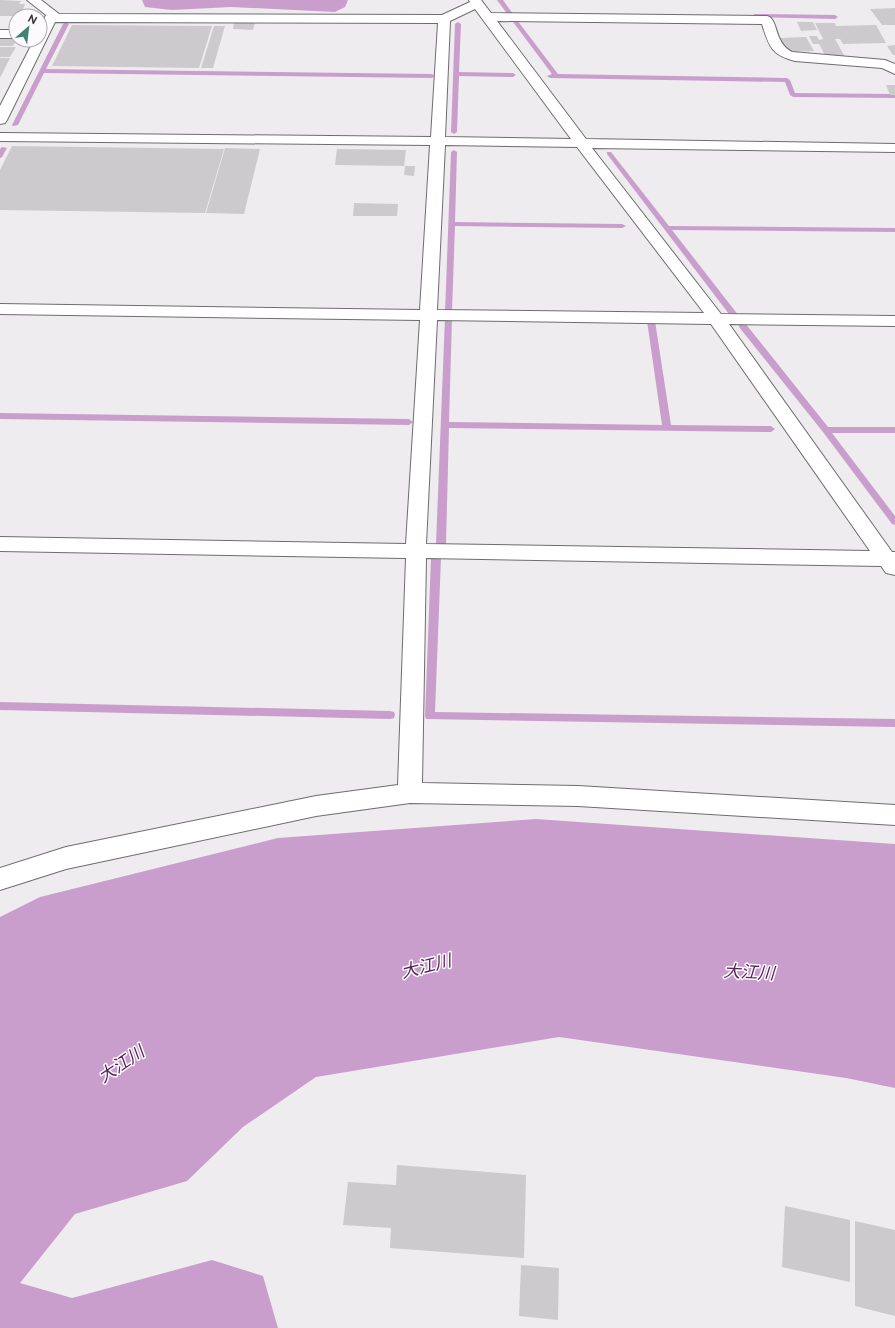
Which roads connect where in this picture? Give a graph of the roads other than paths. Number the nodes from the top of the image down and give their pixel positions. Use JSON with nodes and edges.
{"nodes":[{"id":1,"x":33,"y":0,"type":"edge"},
{"id":2,"x":476,"y":2,"type":"edge"},
{"id":3,"x":488,"y":17,"type":"junction"},
{"id":4,"x":52,"y":18,"type":"junction"},
{"id":5,"x":444,"y":19,"type":"junction"},
{"id":6,"x":48,"y":24,"type":"edge"},
{"id":7,"x":35,"y":48,"type":"edge"},
{"id":8,"x":895,"y":70,"type":"edge"},
{"id":9,"x":0,"y":120,"type":"edge"},
{"id":10,"x":0,"y":138,"type":"edge"},
{"id":11,"x":438,"y":141,"type":"junction"},
{"id":12,"x":582,"y":144,"type":"junction"},
{"id":13,"x":895,"y":148,"type":"edge"},
{"id":14,"x":0,"y":309,"type":"edge"},
{"id":15,"x":428,"y":314,"type":"junction"},
{"id":16,"x":716,"y":318,"type":"junction"},
{"id":17,"x":895,"y":321,"type":"edge"},
{"id":18,"x":0,"y":544,"type":"edge"},
{"id":19,"x":416,"y":551,"type":"junction"},
{"id":20,"x":893,"y":563,"type":"edge"},
{"id":21,"x":410,"y":793,"type":"junction"},
{"id":22,"x":895,"y":815,"type":"edge"},
{"id":23,"x":0,"y":879,"type":"edge"}],
"edges":[{"from":1,"to":4,"type":"street"},
{"from":2,"to":3,"type":"street"},
{"from":2,"to":5,"type":"street"},
{"from":3,"to":8,"type":"street"},
{"from":3,"to":12,"type":"street"},
{"from":4,"to":5,"type":"street"},
{"from":4,"to":6,"type":"street"},
{"from":5,"to":11,"type":"street"},
{"from":7,"to":9,"type":"street"},
{"from":10,"to":11,"type":"street"},
{"from":11,"to":12,"type":"street"},
{"from":11,"to":15,"type":"street"},
{"from":12,"to":13,"type":"street"},
{"from":12,"to":16,"type":"street"},
{"from":14,"to":15,"type":"street"},
{"from":15,"to":16,"type":"street"},
{"from":15,"to":19,"type":"street"},
{"from":16,"to":17,"type":"street"},
{"from":16,"to":20,"type":"street"},
{"from":18,"to":19,"type":"street"},
{"from":19,"to":20,"type":"street"},
{"from":19,"to":21,"type":"street"},
{"from":21,"to":22,"type":"street"},
{"from":21,"to":23,"type":"street"}]}
